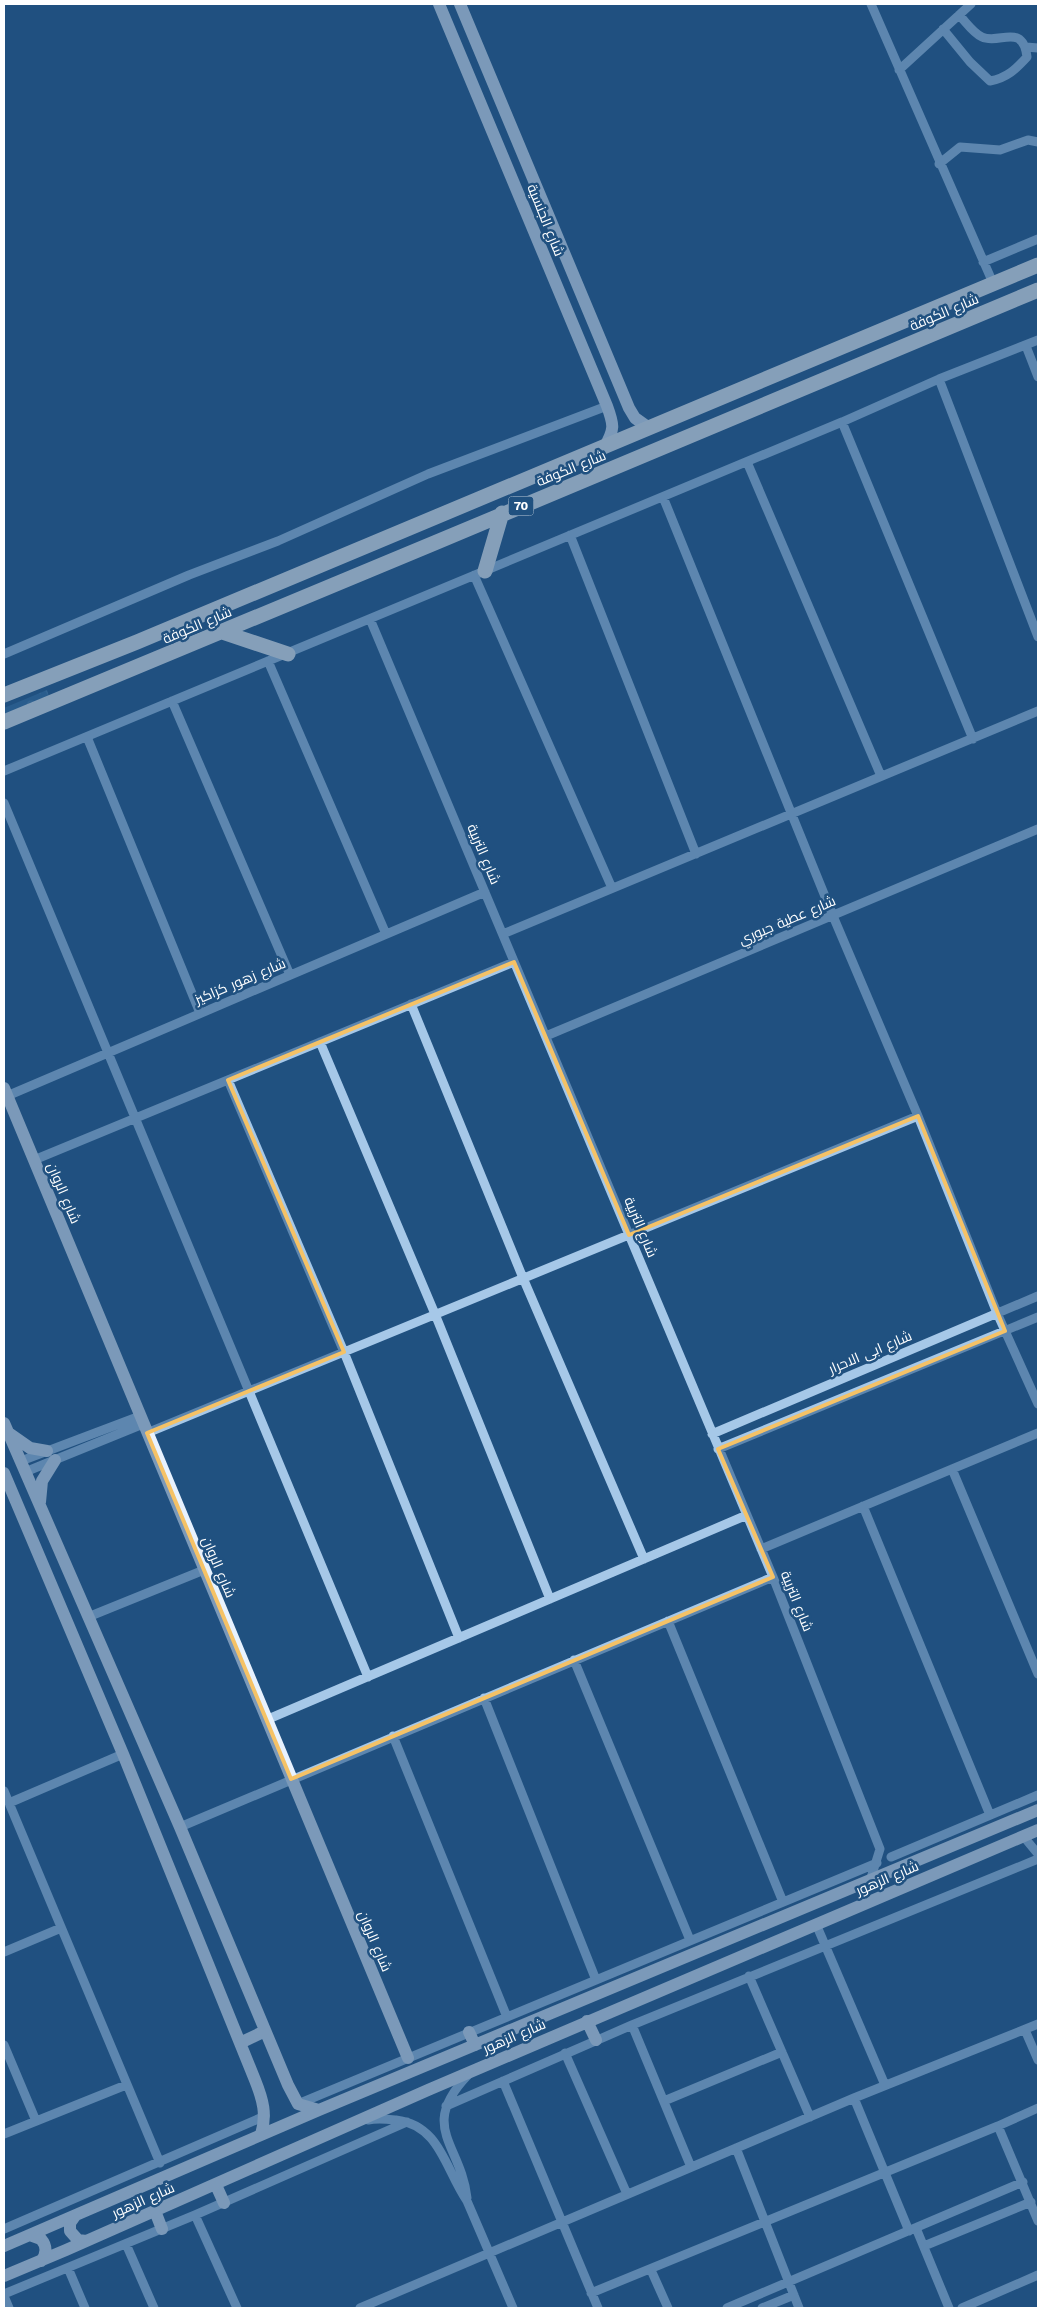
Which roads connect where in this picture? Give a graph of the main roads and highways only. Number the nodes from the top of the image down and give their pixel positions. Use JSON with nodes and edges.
{"nodes":[{"id":1,"x":439,"y":4,"type":"edge"},
{"id":2,"x":460,"y":4,"type":"edge"},
{"id":3,"x":1038,"y":265,"type":"edge"},
{"id":4,"x":576,"y":279,"type":"junction"},
{"id":5,"x":558,"y":287,"type":"junction"},
{"id":6,"x":1038,"y":290,"type":"edge"},
{"id":7,"x":625,"y":398,"type":"junction"},
{"id":8,"x":607,"y":406,"type":"junction"},
{"id":9,"x":652,"y":427,"type":"junction"},
{"id":10,"x":669,"y":445,"type":"junction"},
{"id":11,"x":604,"y":448,"type":"junction"},
{"id":12,"x":502,"y":513,"type":"junction"},
{"id":13,"x":480,"y":573,"type":"road end"},
{"id":14,"x":222,"y":632,"type":"junction"},
{"id":15,"x":288,"y":654,"type":"road end"},
{"id":16,"x":4,"y":695,"type":"edge"},
{"id":17,"x":4,"y":722,"type":"edge"},
{"id":18,"x":5,"y":1092,"type":"edge"},
{"id":19,"x":6,"y":1428,"type":"edge"},
{"id":20,"x":5,"y":1478,"type":"edge"},
{"id":21,"x":41,"y":1506,"type":"junction"},
{"id":22,"x":61,"y":1554,"type":"junction"},
{"id":23,"x":42,"y":1562,"type":"junction"},
{"id":24,"x":1038,"y":1810,"type":"edge"},
{"id":25,"x":1038,"y":1830,"type":"edge"},
{"id":26,"x":735,"y":1937,"type":"junction"},
{"id":27,"x":707,"y":1949,"type":"junction"},
{"id":28,"x":745,"y":1954,"type":"junction"},
{"id":29,"x":716,"y":1966,"type":"junction"},
{"id":30,"x":587,"y":2021,"type":"junction"},
{"id":31,"x":265,"y":2031,"type":"junction"},
{"id":32,"x":469,"y":2032,"type":"road end"},
{"id":33,"x":596,"y":2040,"type":"road end"},
{"id":34,"x":240,"y":2042,"type":"junction"},
{"id":35,"x":475,"y":2046,"type":"junction"},
{"id":36,"x":408,"y":2058,"type":"road end"},
{"id":37,"x":319,"y":2110,"type":"junction"},
{"id":38,"x":261,"y":2135,"type":"junction"},
{"id":39,"x":216,"y":2185,"type":"junction"},
{"id":40,"x":224,"y":2203,"type":"road end"},
{"id":41,"x":155,"y":2212,"type":"junction"},
{"id":42,"x":75,"y":2216,"type":"junction"},
{"id":43,"x":162,"y":2229,"type":"road end"},
{"id":44,"x":30,"y":2235,"type":"junction"},
{"id":45,"x":86,"y":2242,"type":"junction"},
{"id":46,"x":4,"y":2246,"type":"edge"},
{"id":47,"x":41,"y":2261,"type":"junction"},
{"id":48,"x":4,"y":2276,"type":"edge"}],
"edges":[{"from":1,"to":5,"type":"main road","name":"شارع الجنسية"},
{"from":2,"to":4,"type":"main road","name":"شارع الجنسية"},
{"from":3,"to":9,"type":"highway","name":"شارع الكوفة","number":"70"},
{"from":4,"to":5,"type":"main road"},
{"from":4,"to":7,"type":"main road","name":"شارع الجنسية"},
{"from":5,"to":8,"type":"main road","name":"شارع الجنسية"},
{"from":6,"to":10,"type":"highway","name":"شارع الكوفة","number":"70"},
{"from":7,"to":8,"type":"main road"},
{"from":7,"to":9,"type":"main road","name":"شارع الجنسية"},
{"from":8,"to":11,"type":"main road","name":"شارع الجنسية"},
{"from":9,"to":10,"type":"highway"},
{"from":9,"to":11,"type":"highway","name":"شارع الكوفة","number":"70"},
{"from":10,"to":12,"type":"highway","name":"شارع الكوفة","number":"70"},
{"from":11,"to":16,"type":"highway","name":"شارع الكوفة","number":"70"},
{"from":12,"to":13,"type":"highway"},
{"from":12,"to":14,"type":"highway","name":"شارع الكوفة","number":"70"},
{"from":14,"to":15,"type":"highway"},
{"from":14,"to":17,"type":"highway","name":"شارع الكوفة","number":"70"},
{"from":18,"to":36,"type":"main road","name":"شارع الروان"},
{"from":19,"to":21,"type":"main road"},
{"from":19,"to":21,"type":"main road"},
{"from":20,"to":23,"type":"main road"},
{"from":21,"to":22,"type":"main road"},
{"from":22,"to":23,"type":"main road"},
{"from":22,"to":31,"type":"main road"},
{"from":23,"to":34,"type":"main road"},
{"from":24,"to":26,"type":"main road","name":"شارع الزهور"},
{"from":25,"to":28,"type":"main road","name":"شارع الزهور"},
{"from":26,"to":27,"type":"main road","name":"شارع الزهور"},
{"from":26,"to":28,"type":"main road"},
{"from":27,"to":29,"type":"main road"},
{"from":27,"to":35,"type":"main road","name":"شارع الزهور"},
{"from":28,"to":29,"type":"main road","name":"شارع الزهور"},
{"from":29,"to":30,"type":"main road","name":"شارع الزهور"},
{"from":30,"to":33,"type":"main road"},
{"from":30,"to":39,"type":"main road","name":"شارع الزهور"},
{"from":31,"to":34,"type":"main road"},
{"from":31,"to":37,"type":"main road"},
{"from":32,"to":35,"type":"main road"},
{"from":34,"to":38,"type":"main road"},
{"from":35,"to":37,"type":"main road","name":"شارع الزهور"},
{"from":37,"to":38,"type":"main road","name":"شارع الزهور"},
{"from":38,"to":42,"type":"main road","name":"شارع الزهور"},
{"from":39,"to":40,"type":"main road"},
{"from":39,"to":41,"type":"main road","name":"شارع الزهور"},
{"from":41,"to":43,"type":"main road"},
{"from":41,"to":45,"type":"main road","name":"شارع الزهور"},
{"from":42,"to":44,"type":"main road","name":"شارع الزهور"},
{"from":42,"to":45,"type":"main road"},
{"from":44,"to":46,"type":"main road","name":"شارع الزهور"},
{"from":44,"to":47,"type":"main road"},
{"from":45,"to":47,"type":"main road","name":"شارع الزهور"},
{"from":47,"to":48,"type":"main road","name":"شارع الزهور"}]}
